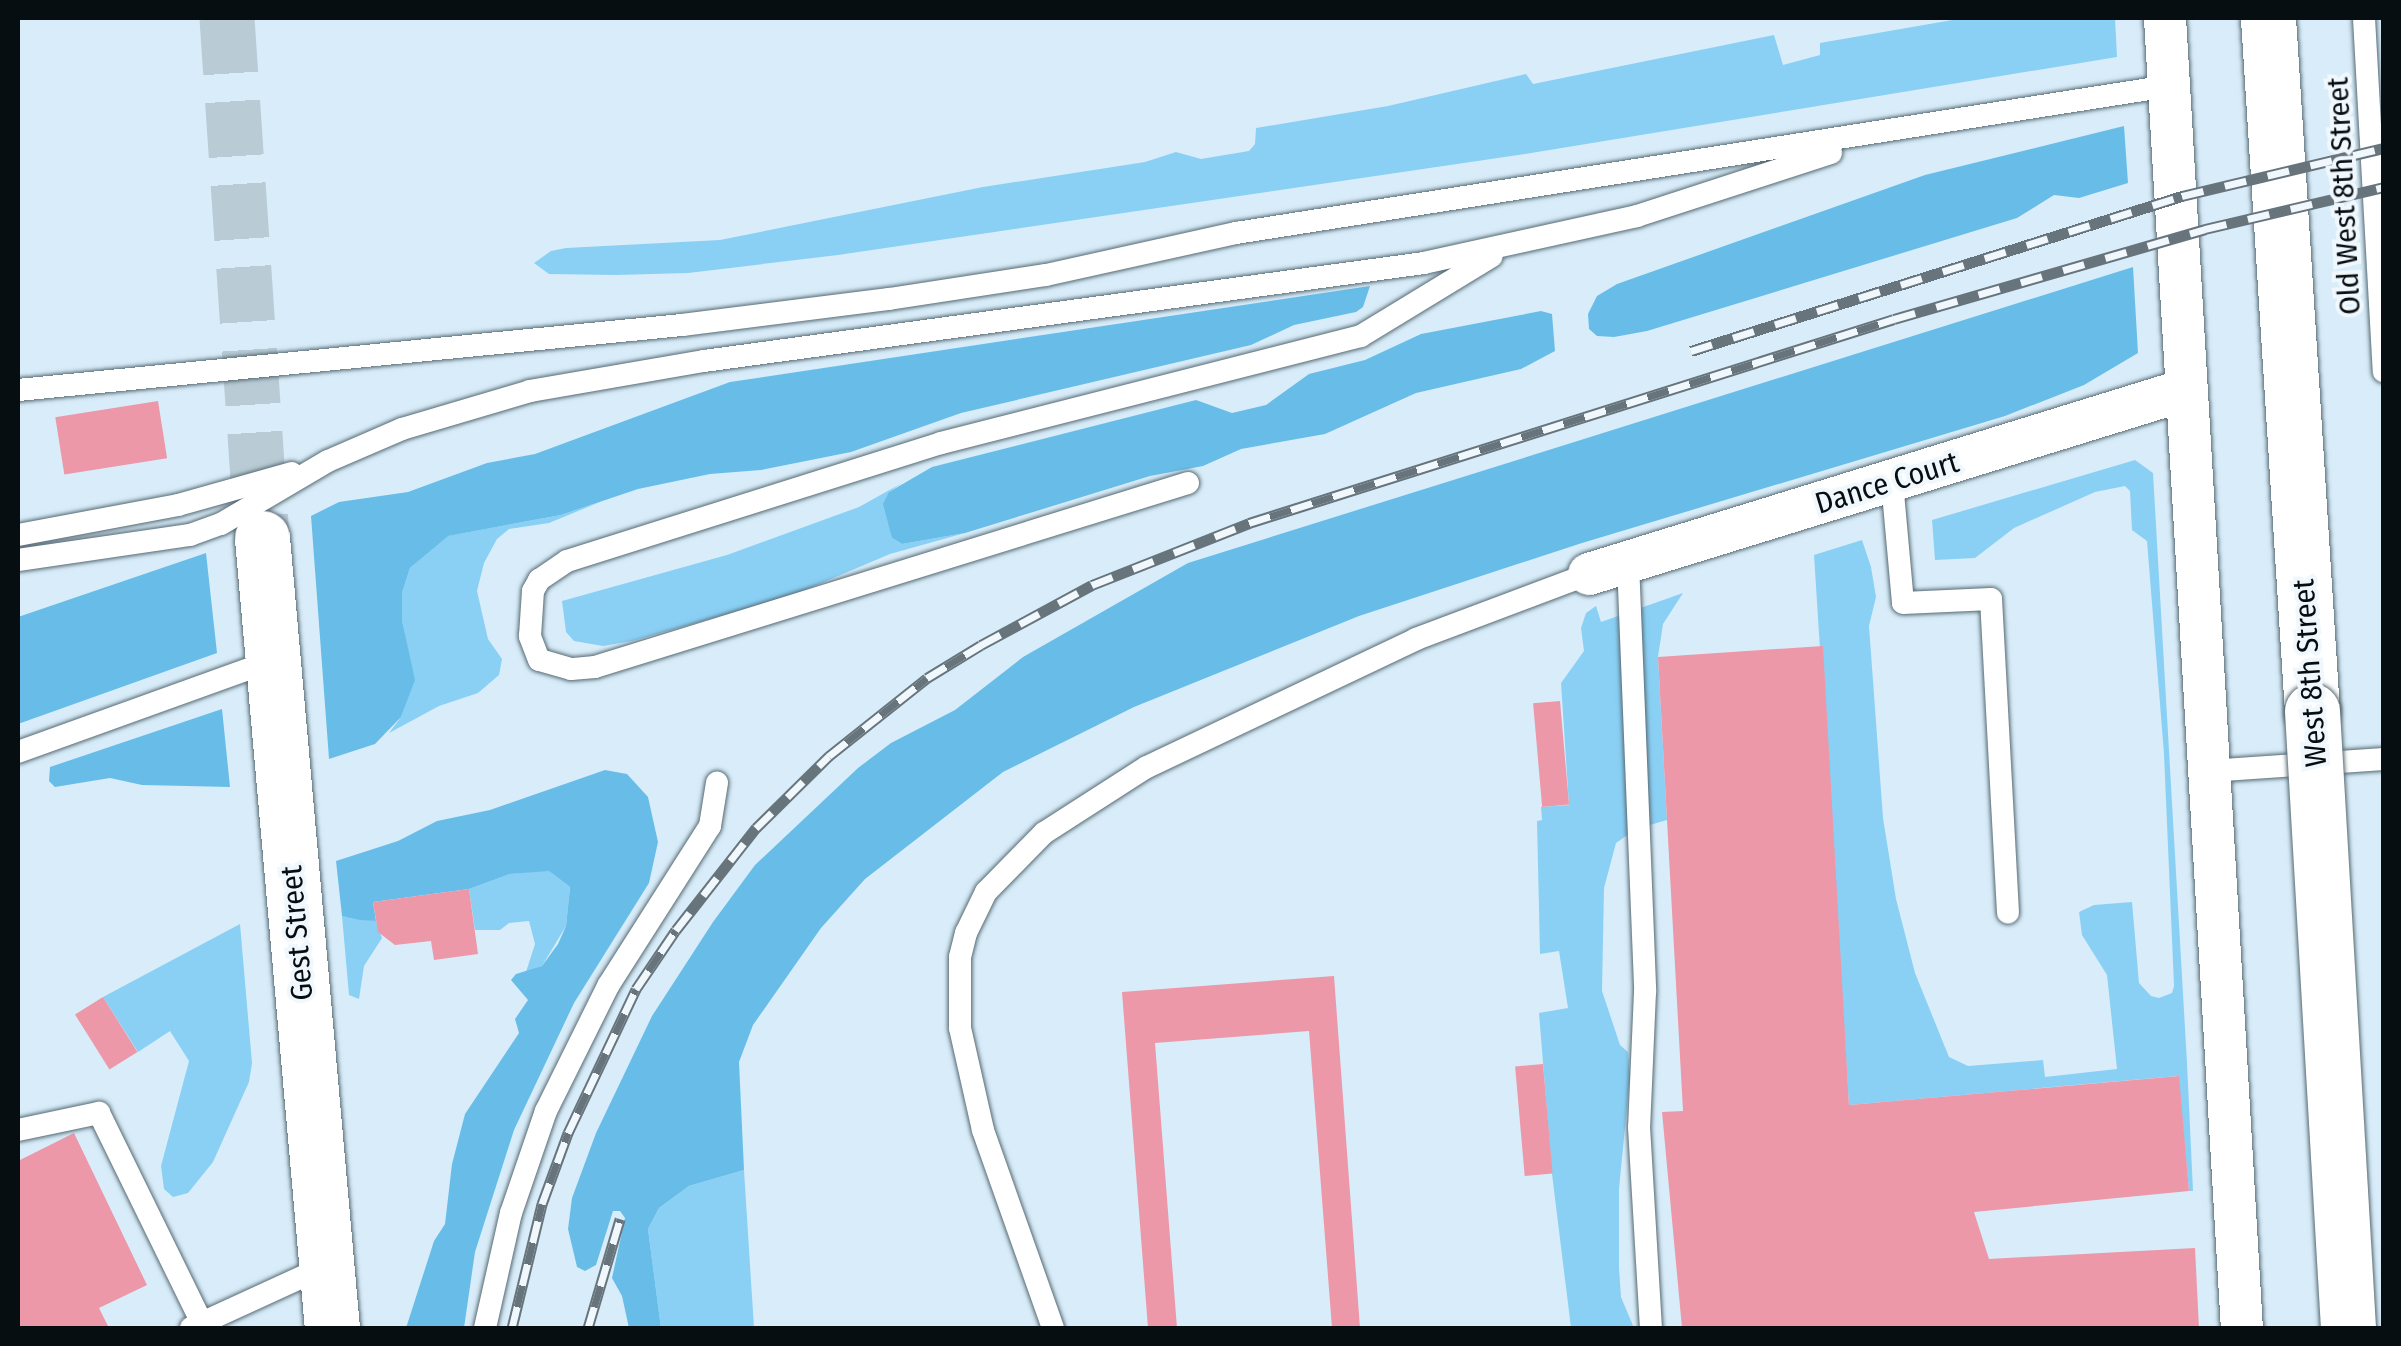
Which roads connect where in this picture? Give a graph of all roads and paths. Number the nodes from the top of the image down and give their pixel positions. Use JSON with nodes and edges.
{"nodes":[{"id":1,"x":2165,"y":18,"type":"edge"},
{"id":2,"x":2268,"y":18,"type":"edge"},
{"id":3,"x":2364,"y":18,"type":"edge"},
{"id":4,"x":2168,"y":86,"type":"junction"},
{"id":5,"x":1921,"y":127,"type":"junction"},
{"id":6,"x":1506,"y":246,"type":"junction"},
{"id":7,"x":2384,"y":371,"type":"edge"},
{"id":8,"x":18,"y":390,"type":"edge"},
{"id":9,"x":2185,"y":390,"type":"junction"},
{"id":10,"x":328,"y":461,"type":"junction"},
{"id":11,"x":1892,"y":482,"type":"junction"},
{"id":12,"x":1188,"y":483,"type":"dead end"},
{"id":13,"x":18,"y":535,"type":"edge"},
{"id":14,"x":262,"y":538,"type":"tunnel mouth"},
{"id":15,"x":18,"y":560,"type":"edge"},
{"id":16,"x":1608,"y":568,"type":"junction"},
{"id":17,"x":273,"y":660,"type":"junction"},
{"id":18,"x":18,"y":752,"type":"edge"},
{"id":19,"x":2384,"y":759,"type":"edge"},
{"id":20,"x":2209,"y":771,"type":"junction"},
{"id":21,"x":718,"y":782,"type":"dead end"},
{"id":22,"x":2008,"y":914,"type":"dead end"},
{"id":23,"x":18,"y":1130,"type":"edge"},
{"id":24,"x":326,"y":1266,"type":"junction"},
{"id":25,"x":197,"y":1326,"type":"edge"},
{"id":26,"x":332,"y":1328,"type":"edge"},
{"id":27,"x":485,"y":1328,"type":"edge"},
{"id":28,"x":1053,"y":1328,"type":"edge"},
{"id":29,"x":1651,"y":1328,"type":"edge"},
{"id":30,"x":2242,"y":1328,"type":"edge"},
{"id":31,"x":2348,"y":1328,"type":"edge"}],
"edges":[{"from":1,"to":4,"type":"street"},
{"from":2,"to":31,"type":"main road","name":"West 8th Street","bridge":true},
{"from":3,"to":7,"type":"lane","name":"Old West 8th Street"},
{"from":4,"to":5,"type":"lane"},
{"from":4,"to":9,"type":"street"},
{"from":5,"to":6,"type":"lane"},
{"from":5,"to":8,"type":"lane"},
{"from":6,"to":10,"type":"lane"},
{"from":6,"to":12,"type":"lane"},
{"from":9,"to":11,"type":"street","name":"Dance Court"},
{"from":9,"to":20,"type":"street"},
{"from":10,"to":13,"type":"lane"},
{"from":10,"to":15,"type":"lane"},
{"from":11,"to":16,"type":"street","name":"Dance Court"},
{"from":11,"to":22,"type":"lane"},
{"from":14,"to":17,"type":"main road","name":"Gest Street"},
{"from":16,"to":28,"type":"lane"},
{"from":16,"to":29,"type":"lane"},
{"from":17,"to":18,"type":"lane"},
{"from":17,"to":24,"type":"main road","name":"Gest Street"},
{"from":19,"to":20,"type":"lane"},
{"from":20,"to":30,"type":"street"},
{"from":21,"to":27,"type":"lane"},
{"from":23,"to":25,"type":"lane"},
{"from":24,"to":25,"type":"lane"},
{"from":24,"to":26,"type":"main road","name":"Gest Street"}]}
